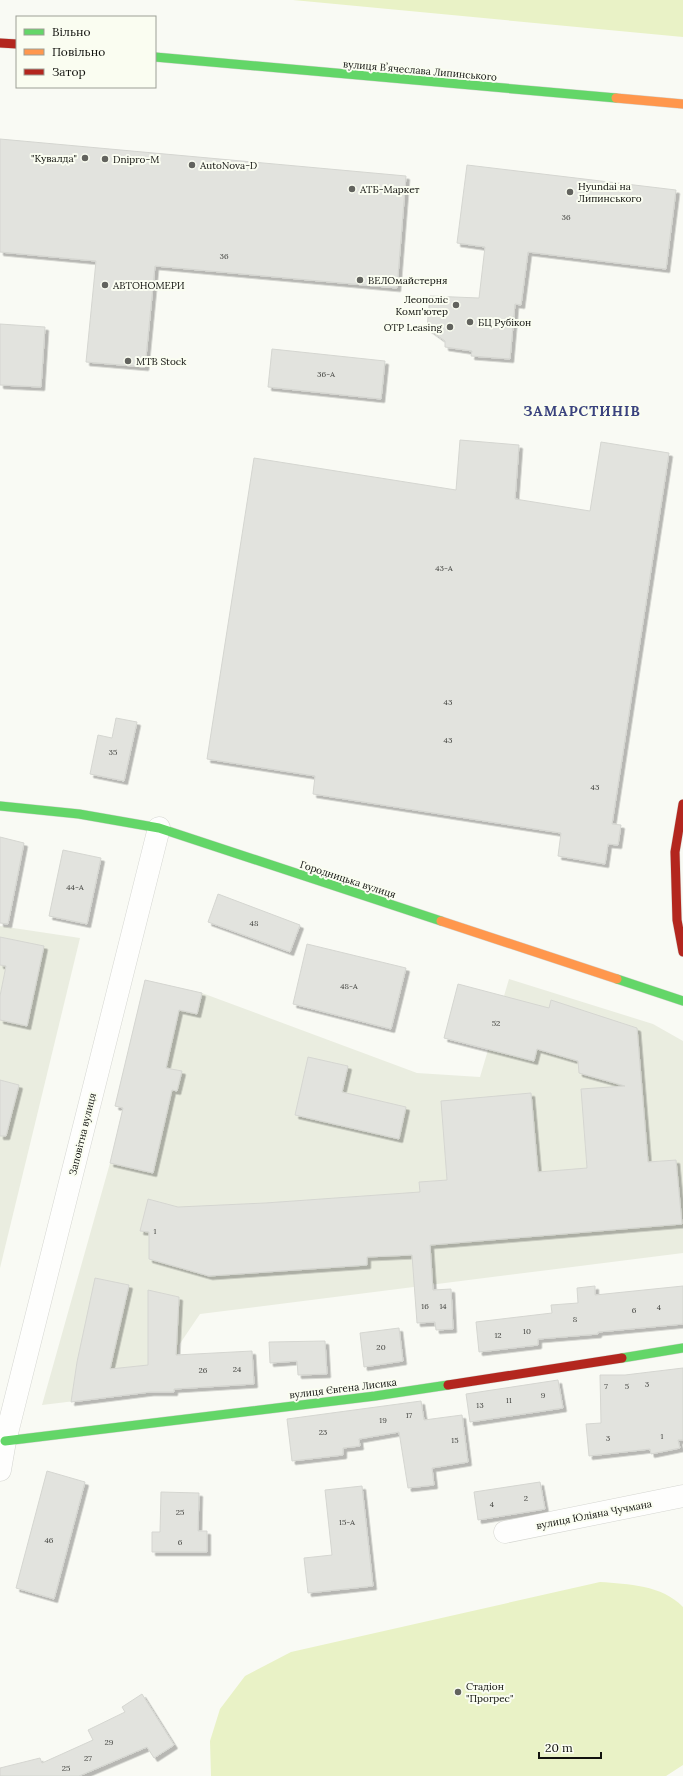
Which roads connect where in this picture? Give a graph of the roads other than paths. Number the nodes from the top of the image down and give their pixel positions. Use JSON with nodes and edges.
{"nodes":[{"id":1,"x":0,"y":43,"type":"edge"},
{"id":2,"x":16,"y":44,"type":"edge"},
{"id":3,"x":156,"y":57,"type":"edge"},
{"id":4,"x":683,"y":104,"type":"edge"},
{"id":5,"x":683,"y":804,"type":"edge"},
{"id":6,"x":0,"y":806,"type":"edge"},
{"id":7,"x":159,"y":828,"type":"junction"},
{"id":8,"x":681,"y":928,"type":"edge"},
{"id":9,"x":683,"y":952,"type":"edge"},
{"id":10,"x":683,"y":1001,"type":"edge"},
{"id":11,"x":683,"y":1348,"type":"edge"},
{"id":12,"x":3,"y":1444,"type":"edge"},
{"id":13,"x":0,"y":1470,"type":"edge"},
{"id":14,"x":683,"y":1496,"type":"edge"},
{"id":15,"x":505,"y":1532,"type":"dead end"}],
"edges":[{"from":1,"to":2,"type":"street"},
{"from":3,"to":4,"type":"street","name":"вулиця Вʼячеслава Липинського"},
{"from":5,"to":8,"type":"street"},
{"from":6,"to":7,"type":"street","name":"Городницька вулиця"},
{"from":7,"to":10,"type":"street","name":"Городницька вулиця"},
{"from":7,"to":12,"type":"street","name":"Заповітна вулиця"},
{"from":8,"to":9,"type":"street"},
{"from":11,"to":12,"type":"street","name":"вулиця Євгена Лисика"},
{"from":12,"to":13,"type":"street","name":"Заповітна вулиця"},
{"from":14,"to":15,"type":"street","name":"вулиця Юліяна Чучмана"}]}
